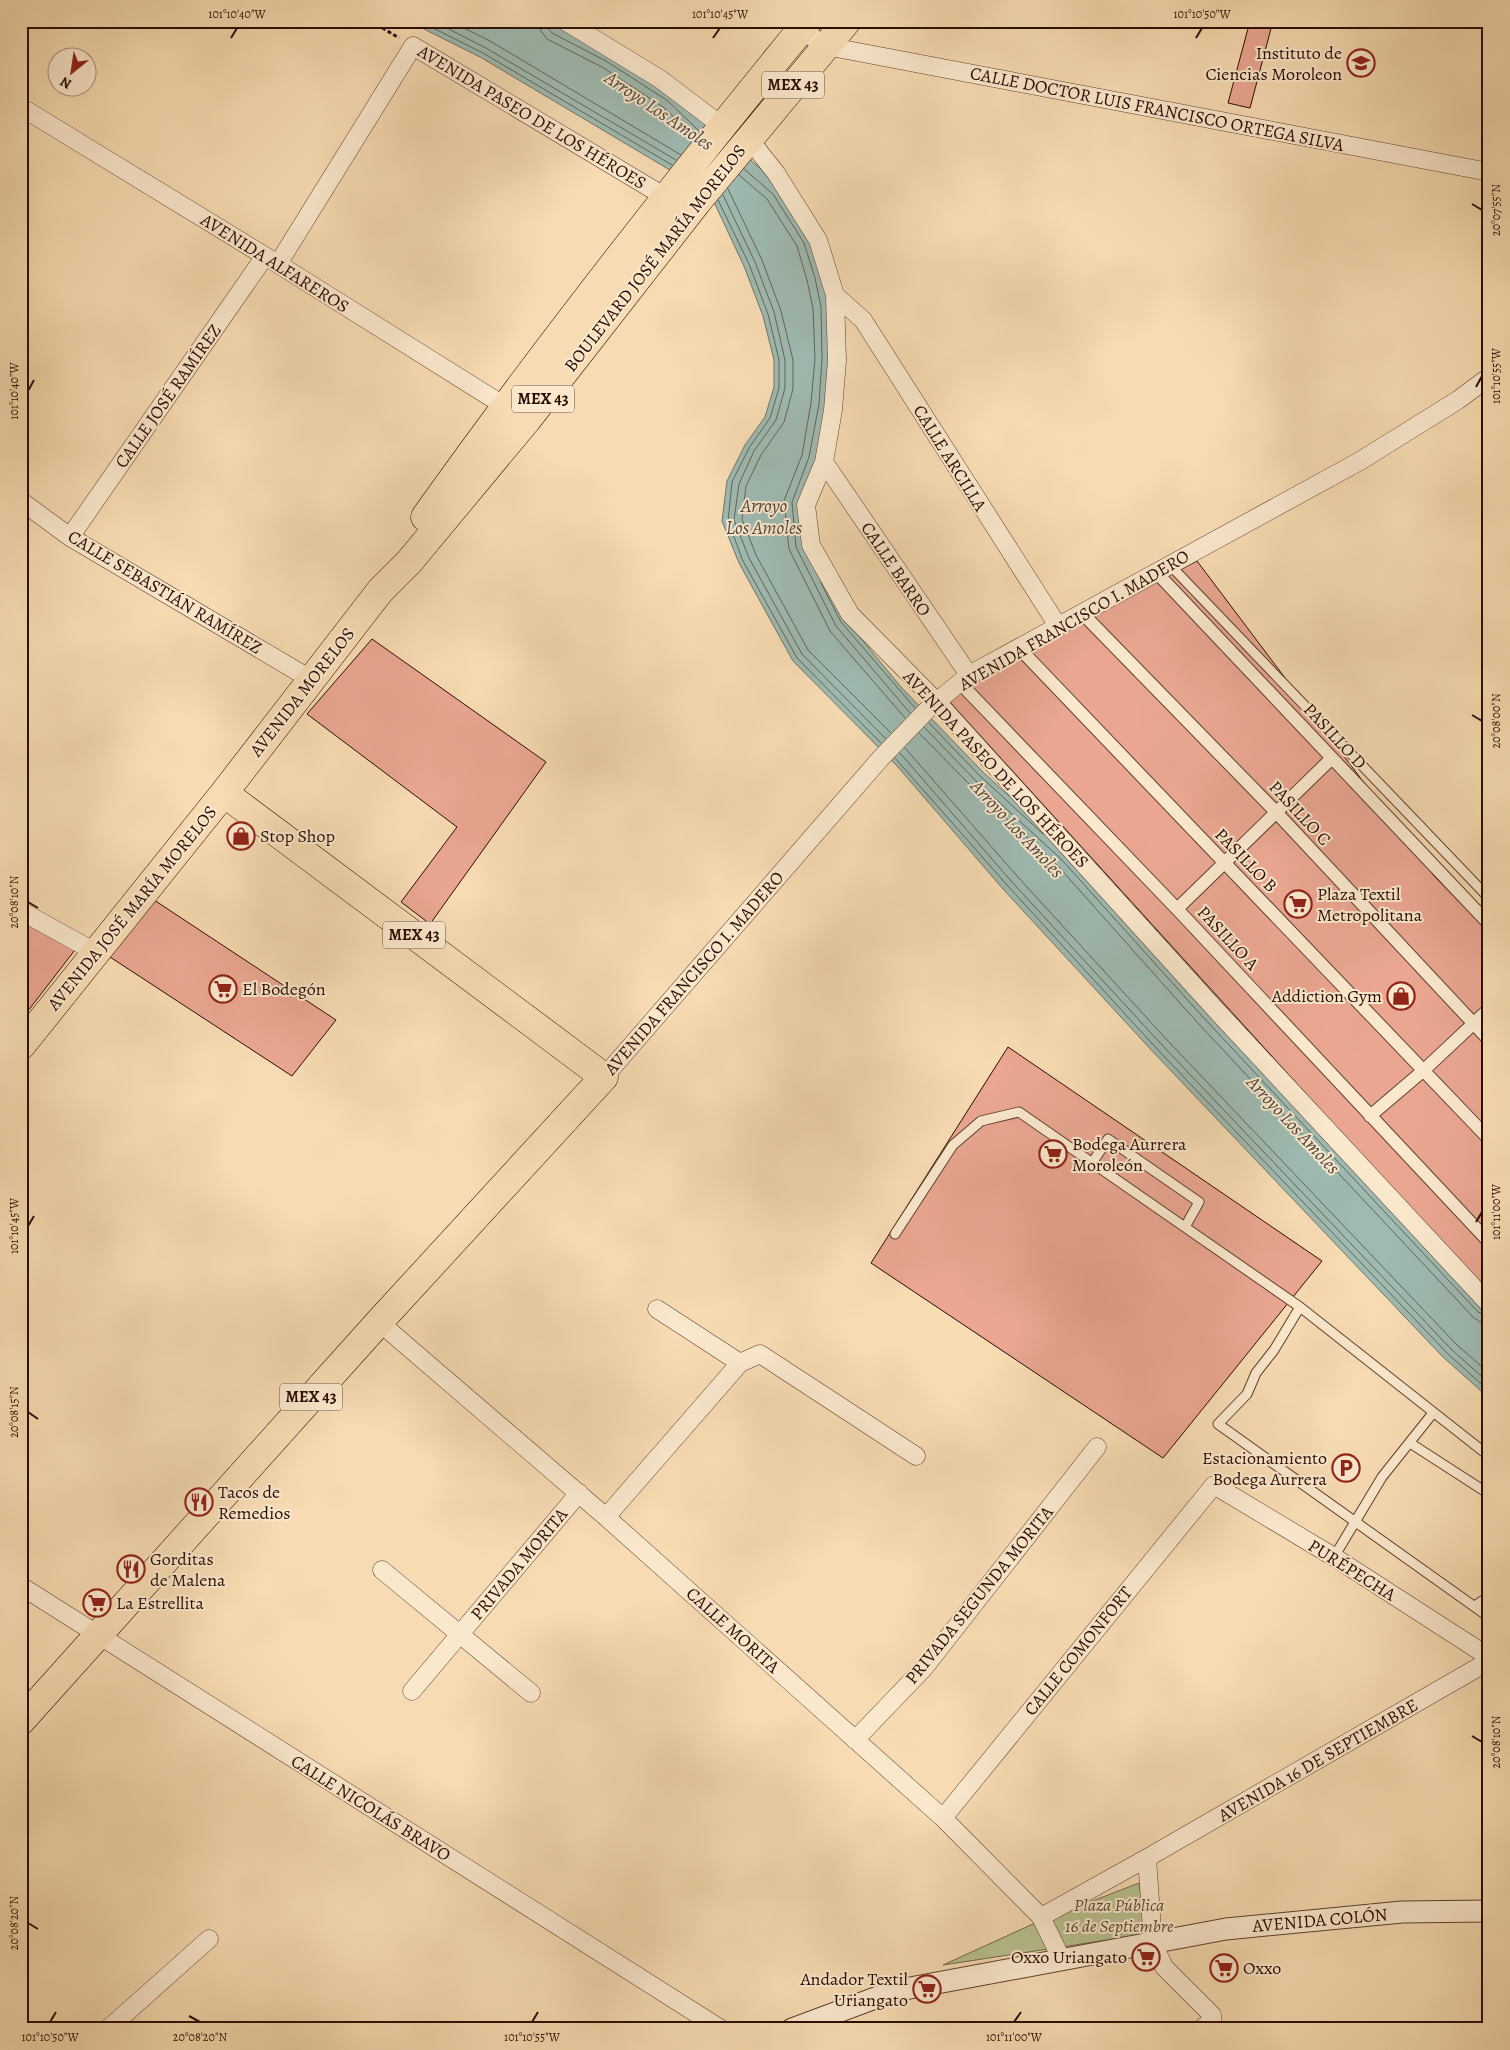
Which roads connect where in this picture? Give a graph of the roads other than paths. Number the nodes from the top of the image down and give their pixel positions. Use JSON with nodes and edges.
{"nodes":[{"id":1,"x":565,"y":21,"type":"edge"},
{"id":2,"x":847,"y":21,"type":"edge"},
{"id":3,"x":804,"y":26,"type":"edge"},
{"id":4,"x":412,"y":46,"type":"joint"},
{"id":5,"x":826,"y":46,"type":"junction"},
{"id":6,"x":21,"y":107,"type":"edge"},
{"id":7,"x":720,"y":129,"type":"junction"},
{"id":8,"x":744,"y":144,"type":"junction"},
{"id":9,"x":1489,"y":172,"type":"edge"},
{"id":10,"x":672,"y":192,"type":"junction"},
{"id":11,"x":272,"y":260,"type":"junction"},
{"id":12,"x":835,"y":295,"type":"junction"},
{"id":13,"x":1489,"y":377,"type":"edge"},
{"id":14,"x":504,"y":406,"type":"junction"},
{"id":15,"x":527,"y":420,"type":"junction"},
{"id":16,"x":824,"y":462,"type":"junction"},
{"id":17,"x":21,"y":501,"type":"edge"},
{"id":18,"x":70,"y":537,"type":"junction"},
{"id":19,"x":1163,"y":569,"type":"junction"},
{"id":20,"x":380,"y":590,"type":"junction"},
{"id":21,"x":1082,"y":613,"type":"junction"},
{"id":22,"x":1058,"y":626,"type":"junction"},
{"id":23,"x":1019,"y":648,"type":"junction"},
{"id":24,"x":964,"y":679,"type":"junction"},
{"id":25,"x":312,"y":680,"type":"junction"},
{"id":26,"x":933,"y":705,"type":"junction"},
{"id":27,"x":1332,"y":758,"type":"junction"},
{"id":28,"x":224,"y":793,"type":"junction"},
{"id":29,"x":1276,"y":812,"type":"junction"},
{"id":30,"x":1225,"y":864,"type":"junction"},
{"id":31,"x":1489,"y":898,"type":"edge"},
{"id":32,"x":1177,"y":909,"type":"junction"},
{"id":33,"x":21,"y":911,"type":"edge"},
{"id":34,"x":1489,"y":924,"type":"edge"},
{"id":35,"x":97,"y":953,"type":"junction"},
{"id":36,"x":1489,"y":1009,"type":"edge"},
{"id":37,"x":1473,"y":1024,"type":"junction"},
{"id":38,"x":1489,"y":1040,"type":"edge"},
{"id":39,"x":21,"y":1046,"type":"edge"},
{"id":40,"x":1424,"y":1070,"type":"junction"},
{"id":41,"x":604,"y":1077,"type":"junction"},
{"id":42,"x":1370,"y":1116,"type":"junction"},
{"id":43,"x":1489,"y":1138,"type":"edge"},
{"id":44,"x":1092,"y":1163,"type":"junction"},
{"id":45,"x":1185,"y":1227,"type":"junction"},
{"id":46,"x":895,"y":1234,"type":"dead end"},
{"id":47,"x":1489,"y":1242,"type":"edge"},
{"id":48,"x":1489,"y":1304,"type":"edge"},
{"id":49,"x":1300,"y":1307,"type":"junction"},
{"id":50,"x":657,"y":1309,"type":"dead end"},
{"id":51,"x":379,"y":1322,"type":"junction"},
{"id":52,"x":740,"y":1363,"type":"junction"},
{"id":53,"x":1433,"y":1413,"type":"junction"},
{"id":54,"x":1410,"y":1443,"type":"junction"},
{"id":55,"x":1097,"y":1447,"type":"dead end"},
{"id":56,"x":916,"y":1456,"type":"dead end"},
{"id":57,"x":1489,"y":1456,"type":"edge"},
{"id":58,"x":1214,"y":1485,"type":"joint"},
{"id":59,"x":579,"y":1493,"type":"junction"},
{"id":60,"x":1489,"y":1494,"type":"edge"},
{"id":61,"x":606,"y":1517,"type":"junction"},
{"id":62,"x":1357,"y":1522,"type":"junction"},
{"id":63,"x":1334,"y":1557,"type":"junction"},
{"id":64,"x":382,"y":1570,"type":"dead end"},
{"id":65,"x":21,"y":1586,"type":"edge"},
{"id":66,"x":1489,"y":1596,"type":"edge"},
{"id":67,"x":1475,"y":1606,"type":"junction"},
{"id":68,"x":1489,"y":1617,"type":"edge"},
{"id":69,"x":458,"y":1634,"type":"junction"},
{"id":70,"x":97,"y":1635,"type":"junction"},
{"id":71,"x":1489,"y":1657,"type":"edge"},
{"id":72,"x":1489,"y":1661,"type":"edge"},
{"id":73,"x":412,"y":1691,"type":"dead end"},
{"id":74,"x":531,"y":1693,"type":"dead end"},
{"id":75,"x":21,"y":1721,"type":"edge"},
{"id":76,"x":855,"y":1740,"type":"junction"},
{"id":77,"x":943,"y":1818,"type":"junction"},
{"id":78,"x":1146,"y":1858,"type":"junction"},
{"id":79,"x":1489,"y":1911,"type":"edge"},
{"id":80,"x":1041,"y":1917,"type":"junction"},
{"id":81,"x":208,"y":1939,"type":"dead end"},
{"id":82,"x":1153,"y":1943,"type":"junction"},
{"id":83,"x":1062,"y":1960,"type":"junction"},
{"id":84,"x":108,"y":2029,"type":"edge"},
{"id":85,"x":722,"y":2029,"type":"edge"},
{"id":86,"x":792,"y":2029,"type":"edge"},
{"id":87,"x":1201,"y":2029,"type":"edge"}],
"edges":[{"from":1,"to":7,"type":"street"},
{"from":2,"to":5,"type":"main road","name":"BOULEVARD JOSÉ MARÍA MORELOS","number":"MEX 43"},
{"from":3,"to":5,"type":"street"},
{"from":3,"to":7,"type":"main road","name":"BOULEVARD JOSÉ MARÍA MORELOS","number":"MEX 43"},
{"from":4,"to":10,"type":"street","name":"AVENIDA PASEO DE LOS HÉROES"},
{"from":4,"to":11,"type":"street","name":"CALLE JOSÉ RAMÍREZ"},
{"from":5,"to":8,"type":"main road","name":"BOULEVARD JOSÉ MARÍA MORELOS","number":"MEX 43"},
{"from":5,"to":9,"type":"street","name":"CALLE DOCTOR LUIS FRANCISCO ORTEGA SILVA"},
{"from":6,"to":11,"type":"street","name":"AVENIDA ALFAREROS"},
{"from":7,"to":10,"type":"main road","name":"BOULEVARD JOSÉ MARÍA MORELOS","number":"MEX 43"},
{"from":8,"to":12,"type":"street","name":"AVENIDA PASEO DE LOS HÉROES"},
{"from":8,"to":15,"type":"main road","name":"BOULEVARD JOSÉ MARÍA MORELOS","number":"MEX 43"},
{"from":10,"to":14,"type":"main road","name":"BOULEVARD JOSÉ MARÍA MORELOS","number":"MEX 43"},
{"from":11,"to":14,"type":"street","name":"AVENIDA ALFAREROS"},
{"from":11,"to":18,"type":"street","name":"CALLE JOSÉ RAMÍREZ"},
{"from":12,"to":16,"type":"street","name":"AVENIDA PASEO DE LOS HÉROES"},
{"from":12,"to":22,"type":"street","name":"CALLE ARCILLA"},
{"from":13,"to":19,"type":"street","name":"AVENIDA FRANCISCO I. MADERO"},
{"from":14,"to":15,"type":"street","name":"AVENIDA ALFAREROS"},
{"from":14,"to":20,"type":"main road","name":"BOULEVARD JOSÉ MARÍA MORELOS","number":"MEX 43"},
{"from":15,"to":20,"type":"main road","name":"BOULEVARD JOSÉ MARÍA MORELOS","number":"MEX 43"},
{"from":16,"to":24,"type":"street","name":"CALLE BARRO"},
{"from":16,"to":26,"type":"street","name":"AVENIDA PASEO DE LOS HÉROES"},
{"from":17,"to":18,"type":"street","name":"CALLE SEBASTIÁN RAMÍREZ"},
{"from":18,"to":25,"type":"street","name":"CALLE SEBASTIÁN RAMÍREZ"},
{"from":19,"to":21,"type":"street","name":"AVENIDA FRANCISCO I. MADERO"},
{"from":19,"to":27,"type":"street","name":"PASILLO D"},
{"from":19,"to":31,"type":"lane"},
{"from":20,"to":25,"type":"main road","name":"AVENIDA MORELOS","number":"MEX 43"},
{"from":21,"to":22,"type":"street","name":"AVENIDA FRANCISCO I. MADERO"},
{"from":21,"to":29,"type":"street","name":"PASILLO C"},
{"from":22,"to":23,"type":"street","name":"AVENIDA FRANCISCO I. MADERO"},
{"from":23,"to":24,"type":"street","name":"AVENIDA FRANCISCO I. MADERO"},
{"from":23,"to":30,"type":"street","name":"PASILLO B"},
{"from":24,"to":26,"type":"street","name":"AVENIDA FRANCISCO I. MADERO"},
{"from":24,"to":32,"type":"street","name":"PASILLO A"},
{"from":25,"to":28,"type":"main road","name":"AVENIDA MORELOS","number":"MEX 43"},
{"from":26,"to":41,"type":"street","name":"AVENIDA FRANCISCO I. MADERO"},
{"from":26,"to":48,"type":"street","name":"AVENIDA PASEO DE LOS HÉROES"},
{"from":27,"to":29,"type":"street"},
{"from":27,"to":34,"type":"street","name":"PASILLO D"},
{"from":28,"to":35,"type":"main road","name":"AVENIDA JOSÉ MARÍA MORELOS","number":"MEX 43"},
{"from":28,"to":41,"type":"main road","number":"MEX 43"},
{"from":29,"to":30,"type":"street"},
{"from":29,"to":37,"type":"street","name":"PASILLO C"},
{"from":30,"to":32,"type":"street"},
{"from":30,"to":40,"type":"street","name":"PASILLO B"},
{"from":32,"to":42,"type":"street","name":"PASILLO A"},
{"from":33,"to":35,"type":"street"},
{"from":35,"to":39,"type":"main road","name":"AVENIDA JOSÉ MARÍA MORELOS","number":"MEX 43"},
{"from":36,"to":37,"type":"street"},
{"from":37,"to":38,"type":"street","name":"PASILLO C"},
{"from":37,"to":40,"type":"street"},
{"from":40,"to":42,"type":"street"},
{"from":40,"to":43,"type":"street","name":"PASILLO B"},
{"from":41,"to":51,"type":"main road","name":"AVENIDA FRANCISCO I. MADERO","number":"MEX 43"},
{"from":42,"to":47,"type":"street","name":"PASILLO A"},
{"from":44,"to":45,"type":"lane"},
{"from":44,"to":45,"type":"lane"},
{"from":44,"to":46,"type":"lane"},
{"from":45,"to":49,"type":"lane"},
{"from":49,"to":53,"type":"lane"},
{"from":49,"to":62,"type":"lane"},
{"from":50,"to":52,"type":"street"},
{"from":51,"to":59,"type":"street","name":"CALLE MORITA"},
{"from":51,"to":70,"type":"main road","name":"AVENIDA FRANCISCO I. MADERO","number":"MEX 43"},
{"from":52,"to":56,"type":"street"},
{"from":52,"to":61,"type":"street"},
{"from":53,"to":54,"type":"lane"},
{"from":53,"to":57,"type":"lane"},
{"from":54,"to":60,"type":"lane"},
{"from":54,"to":62,"type":"lane"},
{"from":55,"to":76,"type":"street","name":"PRIVADA SEGUNDA MORITA"},
{"from":58,"to":63,"type":"street","name":"PURÉPECHA"},
{"from":58,"to":77,"type":"street","name":"CALLE COMONFORT"},
{"from":59,"to":61,"type":"street","name":"CALLE MORITA"},
{"from":59,"to":69,"type":"street","name":"PRIVADA MORITA"},
{"from":61,"to":76,"type":"street","name":"CALLE MORITA"},
{"from":62,"to":63,"type":"lane"},
{"from":62,"to":67,"type":"lane"},
{"from":63,"to":71,"type":"street","name":"PURÉPECHA"},
{"from":64,"to":69,"type":"street","name":"PRIVADA MORITA"},
{"from":65,"to":70,"type":"street","name":"CALLE NICOLÁS BRAVO"},
{"from":66,"to":67,"type":"lane"},
{"from":67,"to":68,"type":"lane"},
{"from":69,"to":73,"type":"street","name":"PRIVADA MORITA"},
{"from":69,"to":74,"type":"street","name":"PRIVADA MORITA"},
{"from":70,"to":75,"type":"main road","name":"AVENIDA FRANCISCO I. MADERO","number":"MEX 43"},
{"from":70,"to":85,"type":"street","name":"CALLE NICOLÁS BRAVO"},
{"from":72,"to":78,"type":"street","name":"AVENIDA 16 DE SEPTIEMBRE"},
{"from":76,"to":77,"type":"street","name":"CALLE MORITA"},
{"from":77,"to":80,"type":"street","name":"CALLE MORITA"},
{"from":78,"to":80,"type":"street","name":"AVENIDA 16 DE SEPTIEMBRE"},
{"from":78,"to":82,"type":"street"},
{"from":79,"to":82,"type":"street","name":"AVENIDA COLÓN"},
{"from":80,"to":83,"type":"street","name":"CALLE MORITA"},
{"from":81,"to":84,"type":"street"},
{"from":82,"to":83,"type":"street"},
{"from":82,"to":87,"type":"street"},
{"from":83,"to":86,"type":"street"}]}
